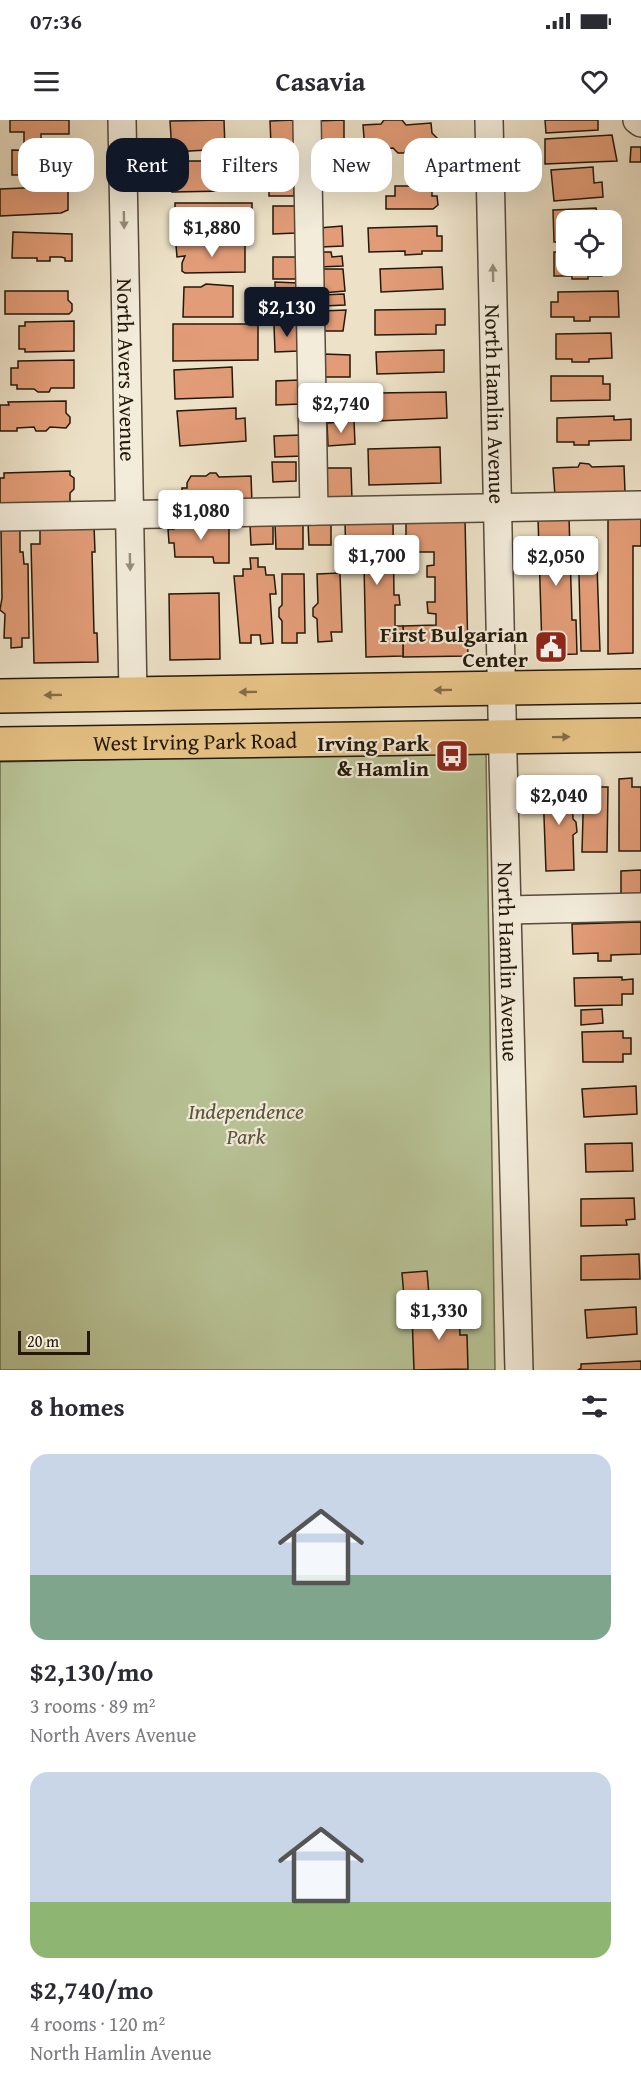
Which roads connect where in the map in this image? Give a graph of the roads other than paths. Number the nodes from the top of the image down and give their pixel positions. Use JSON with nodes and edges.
{"nodes":[{"id":1,"x":122,"y":120,"type":"edge"},
{"id":2,"x":307,"y":120,"type":"edge"},
{"id":3,"x":489,"y":120,"type":"edge"},
{"id":4,"x":637,"y":120,"type":"edge"},
{"id":5,"x":641,"y":123,"type":"edge"},
{"id":6,"x":641,"y":505,"type":"edge"},
{"id":7,"x":498,"y":508,"type":"junction"},
{"id":8,"x":314,"y":512,"type":"junction"},
{"id":9,"x":129,"y":515,"type":"junction"},
{"id":10,"x":0,"y":517,"type":"edge"},
{"id":11,"x":641,"y":686,"type":"edge"},
{"id":12,"x":502,"y":689,"type":"junction"},
{"id":13,"x":133,"y":694,"type":"junction"},
{"id":14,"x":0,"y":696,"type":"edge"},
{"id":15,"x":641,"y":735,"type":"edge"},
{"id":16,"x":503,"y":738,"type":"junction"},
{"id":17,"x":134,"y":742,"type":"junction"},
{"id":18,"x":0,"y":744,"type":"edge"},
{"id":19,"x":641,"y":908,"type":"edge"},
{"id":20,"x":507,"y":910,"type":"junction"},
{"id":21,"x":519,"y":1370,"type":"edge"}],
"edges":[{"from":1,"to":9,"type":"street","name":"North Avers Avenue","one_way":true},
{"from":2,"to":8,"type":"street"},
{"from":7,"to":3,"type":"street","name":"North Hamlin Avenue","one_way":true},
{"from":4,"to":5,"type":"street"},
{"from":6,"to":7,"type":"street"},
{"from":7,"to":8,"type":"street"},
{"from":7,"to":12,"type":"street","name":"North Hamlin Avenue"},
{"from":8,"to":9,"type":"street"},
{"from":9,"to":10,"type":"street"},
{"from":9,"to":13,"type":"street","name":"North Avers Avenue","one_way":true},
{"from":11,"to":12,"type":"main road"},
{"from":12,"to":13,"type":"main road","one_way":true},
{"from":12,"to":16,"type":"street","name":"North Hamlin Avenue"},
{"from":13,"to":14,"type":"main road","one_way":true},
{"from":13,"to":17,"type":"main road"},
{"from":16,"to":15,"type":"main road","name":"West Irving Park Road","one_way":true},
{"from":16,"to":17,"type":"main road","name":"West Irving Park Road"},
{"from":16,"to":20,"type":"street","name":"North Hamlin Avenue"},
{"from":17,"to":18,"type":"main road","name":"West Irving Park Road"},
{"from":19,"to":20,"type":"street"},
{"from":20,"to":21,"type":"street","name":"North Hamlin Avenue"}]}
